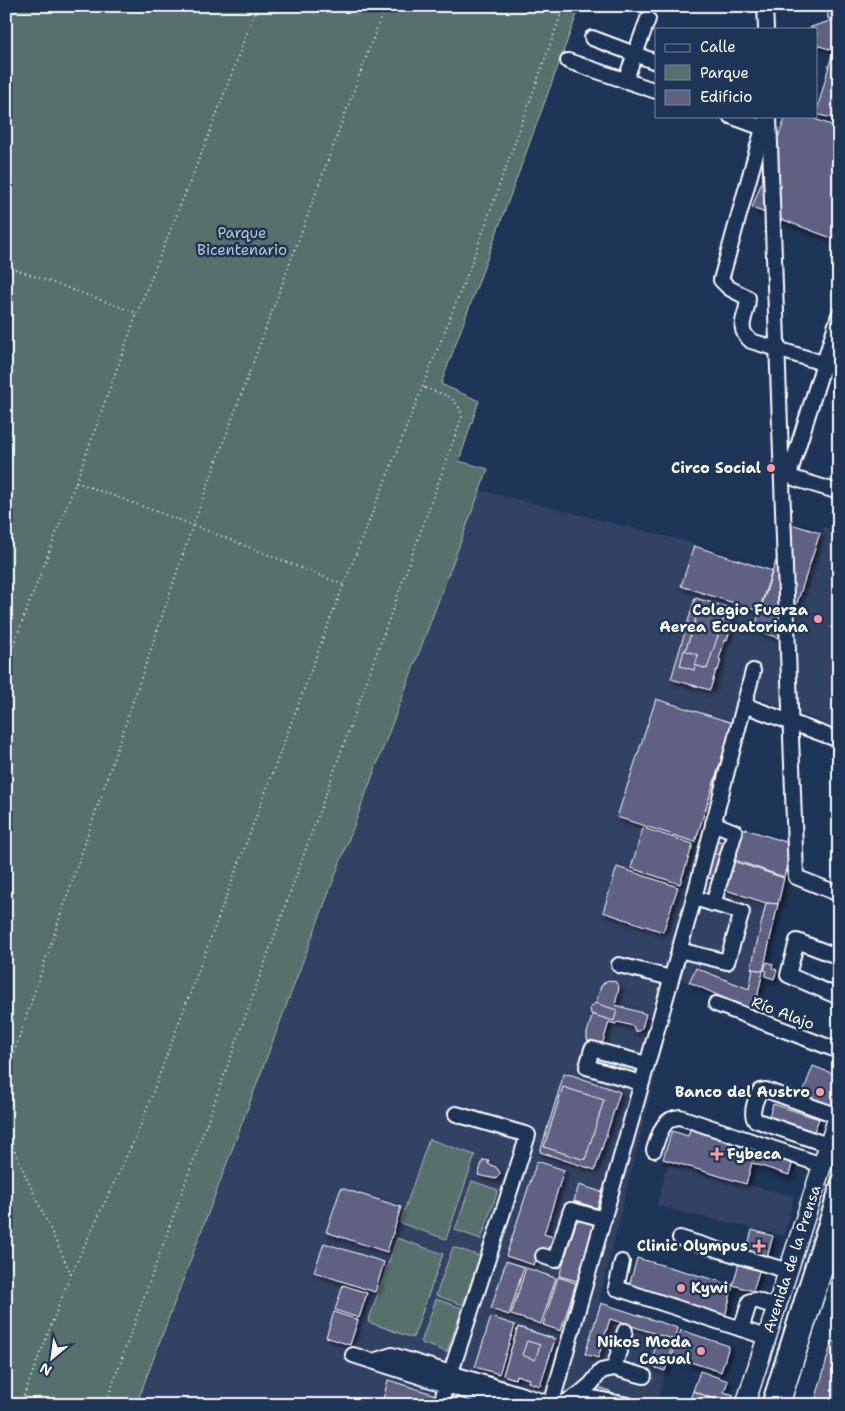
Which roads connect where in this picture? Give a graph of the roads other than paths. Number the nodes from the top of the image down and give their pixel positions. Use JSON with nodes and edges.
{"nodes":[{"id":1,"x":765,"y":6,"type":"edge"},
{"id":2,"x":648,"y":20,"type":"dead end"},
{"id":3,"x":766,"y":28,"type":"edge"},
{"id":4,"x":592,"y":38,"type":"dead end"},
{"id":5,"x":635,"y":54,"type":"junction"},
{"id":6,"x":568,"y":61,"type":"dead end"},
{"id":7,"x":655,"y":62,"type":"edge"},
{"id":8,"x":625,"y":80,"type":"junction"},
{"id":9,"x":655,"y":91,"type":"edge"},
{"id":10,"x":748,"y":118,"type":"edge"},
{"id":11,"x":766,"y":120,"type":"edge"},
{"id":12,"x":839,"y":315,"type":"edge"},
{"id":13,"x":823,"y":364,"type":"junction"},
{"id":14,"x":839,"y":368,"type":"edge"},
{"id":15,"x":839,"y":492,"type":"edge"},
{"id":16,"x":753,"y":671,"type":"dead end"},
{"id":17,"x":744,"y":705,"type":"junction"},
{"id":18,"x":839,"y":740,"type":"edge"},
{"id":19,"x":713,"y":824,"type":"junction"},
{"id":20,"x":839,"y":894,"type":"edge"},
{"id":21,"x":694,"y":898,"type":"junction"},
{"id":22,"x":713,"y":904,"type":"junction"},
{"id":23,"x":678,"y":950,"type":"junction"},
{"id":24,"x":839,"y":957,"type":"edge"},
{"id":25,"x":619,"y":965,"type":"dead end"},
{"id":26,"x":671,"y":978,"type":"junction"},
{"id":27,"x":839,"y":997,"type":"edge"},
{"id":28,"x":716,"y":1004,"type":"dead end"},
{"id":29,"x":839,"y":1051,"type":"edge"},
{"id":30,"x":646,"y":1064,"type":"junction"},
{"id":31,"x":641,"y":1083,"type":"junction"},
{"id":32,"x":456,"y":1114,"type":"dead end"},
{"id":33,"x":838,"y":1115,"type":"edge"},
{"id":34,"x":828,"y":1145,"type":"junction"},
{"id":35,"x":654,"y":1150,"type":"dead end"},
{"id":36,"x":822,"y":1165,"type":"junction"},
{"id":37,"x":839,"y":1182,"type":"edge"},
{"id":38,"x":604,"y":1219,"type":"junction"},
{"id":39,"x":839,"y":1219,"type":"edge"},
{"id":40,"x":680,"y":1238,"type":"dead end"},
{"id":41,"x":543,"y":1256,"type":"dead end"},
{"id":42,"x":622,"y":1262,"type":"dead end"},
{"id":43,"x":788,"y":1271,"type":"junction"},
{"id":44,"x":776,"y":1306,"type":"junction"},
{"id":45,"x":741,"y":1329,"type":"junction"},
{"id":46,"x":625,"y":1331,"type":"dead end"},
{"id":47,"x":766,"y":1337,"type":"junction"},
{"id":48,"x":353,"y":1355,"type":"dead end"},
{"id":49,"x":614,"y":1368,"type":"junction"},
{"id":50,"x":644,"y":1376,"type":"dead end"},
{"id":51,"x":448,"y":1378,"type":"junction"},
{"id":52,"x":578,"y":1395,"type":"junction"},
{"id":53,"x":554,"y":1404,"type":"edge"},
{"id":54,"x":441,"y":1405,"type":"edge"},
{"id":55,"x":509,"y":1405,"type":"edge"},
{"id":56,"x":628,"y":1405,"type":"edge"},
{"id":57,"x":744,"y":1405,"type":"edge"},
{"id":58,"x":769,"y":1405,"type":"edge"},
{"id":59,"x":780,"y":1405,"type":"edge"}],
"edges":[{"from":1,"to":3,"type":"street"},
{"from":2,"to":5,"type":"street"},
{"from":4,"to":5,"type":"street"},
{"from":5,"to":7,"type":"street"},
{"from":5,"to":8,"type":"street"},
{"from":6,"to":8,"type":"street"},
{"from":8,"to":9,"type":"street"},
{"from":10,"to":11,"type":"street"},
{"from":11,"to":13,"type":"street"},
{"from":11,"to":20,"type":"street"},
{"from":12,"to":13,"type":"street"},
{"from":13,"to":14,"type":"street"},
{"from":13,"to":15,"type":"street"},
{"from":16,"to":17,"type":"street"},
{"from":17,"to":18,"type":"street"},
{"from":17,"to":19,"type":"street"},
{"from":19,"to":21,"type":"street"},
{"from":19,"to":22,"type":"street"},
{"from":21,"to":22,"type":"street"},
{"from":21,"to":23,"type":"street"},
{"from":22,"to":23,"type":"street"},
{"from":23,"to":26,"type":"street"},
{"from":24,"to":27,"type":"street"},
{"from":25,"to":26,"type":"street"},
{"from":26,"to":30,"type":"street"},
{"from":28,"to":29,"type":"street","name":"Río Alajo"},
{"from":30,"to":31,"type":"street"},
{"from":30,"to":31,"type":"street"},
{"from":31,"to":38,"type":"street"},
{"from":32,"to":51,"type":"street"},
{"from":33,"to":34,"type":"main road","name":"Avenida de la Prensa"},
{"from":33,"to":34,"type":"street"},
{"from":34,"to":36,"type":"main road","name":"Avenida de la Prensa"},
{"from":35,"to":36,"type":"street"},
{"from":36,"to":43,"type":"main road","name":"Avenida de la Prensa"},
{"from":37,"to":58,"type":"street"},
{"from":38,"to":41,"type":"street"},
{"from":38,"to":53,"type":"street"},
{"from":39,"to":59,"type":"main road"},
{"from":40,"to":43,"type":"street"},
{"from":42,"to":45,"type":"street"},
{"from":43,"to":44,"type":"main road","name":"Avenida de la Prensa"},
{"from":44,"to":45,"type":"street"},
{"from":44,"to":47,"type":"main road","name":"Avenida de la Prensa"},
{"from":45,"to":47,"type":"street"},
{"from":46,"to":49,"type":"street"},
{"from":47,"to":57,"type":"main road","name":"Avenida de la Prensa"},
{"from":48,"to":51,"type":"street"},
{"from":49,"to":50,"type":"street"},
{"from":49,"to":52,"type":"street"},
{"from":51,"to":53,"type":"street"},
{"from":51,"to":54,"type":"street"},
{"from":51,"to":55,"type":"street"},
{"from":52,"to":53,"type":"street"},
{"from":52,"to":56,"type":"street"}]}
